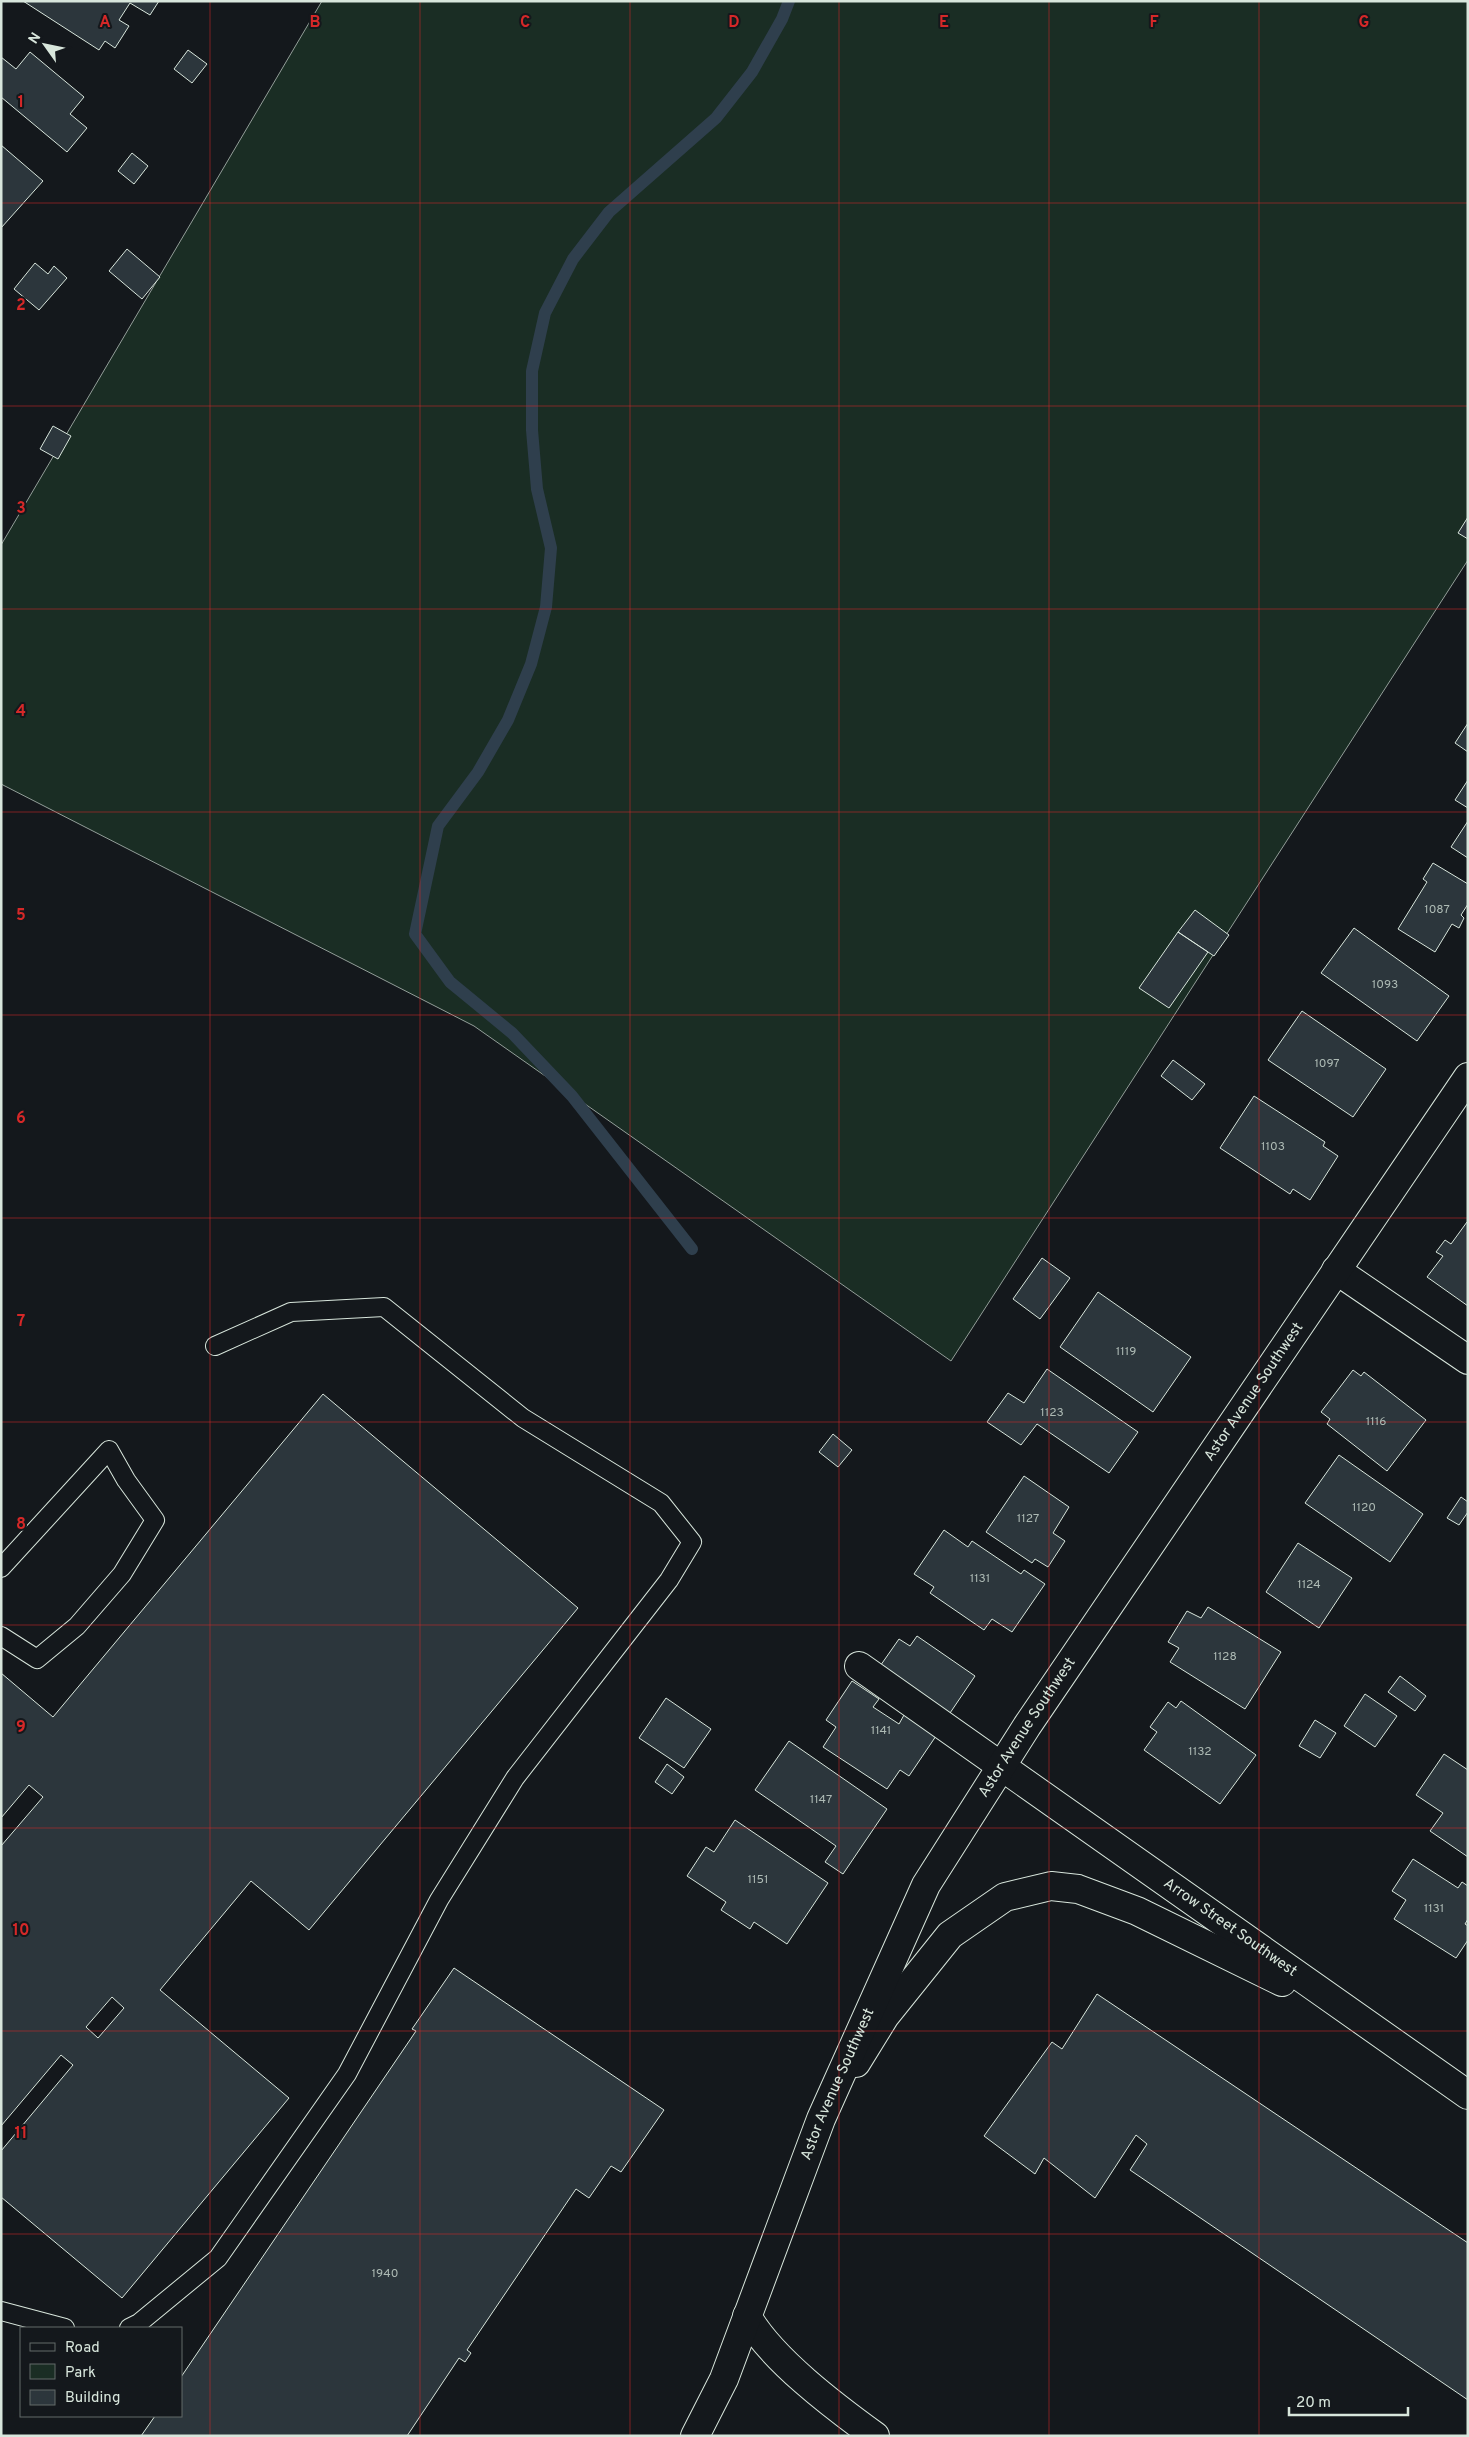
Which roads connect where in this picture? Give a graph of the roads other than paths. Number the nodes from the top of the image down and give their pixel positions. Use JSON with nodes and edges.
{"nodes":[{"id":1,"x":1468,"y":1077,"type":"edge"},
{"id":2,"x":1336,"y":1270,"type":"junction"},
{"id":3,"x":215,"y":1346,"type":"dead end"},
{"id":4,"x":1468,"y":1360,"type":"edge"},
{"id":5,"x":1,"y":1568,"type":"edge"},
{"id":6,"x":1,"y":1636,"type":"edge"},
{"id":7,"x":859,"y":1666,"type":"dead end"},
{"id":8,"x":1000,"y":1765,"type":"junction"},
{"id":9,"x":1372,"y":2030,"type":"junction"},
{"id":10,"x":1465,"y":2088,"type":"edge"},
{"id":11,"x":821,"y":2119,"type":"junction"},
{"id":12,"x":1,"y":2311,"type":"edge"},
{"id":13,"x":748,"y":2316,"type":"junction"},
{"id":14,"x":60,"y":2327,"type":"edge"},
{"id":15,"x":131,"y":2327,"type":"edge"},
{"id":16,"x":695,"y":2436,"type":"edge"},
{"id":17,"x":875,"y":2436,"type":"edge"}],
"edges":[{"from":1,"to":2,"type":"street","name":"Astor Avenue Southwest"},
{"from":2,"to":4,"type":"street"},
{"from":2,"to":8,"type":"street","name":"Astor Avenue Southwest"},
{"from":3,"to":15,"type":"lane"},
{"from":5,"to":6,"type":"lane"},
{"from":7,"to":8,"type":"street","name":"Arrow Street Southwest"},
{"from":8,"to":9,"type":"street","name":"Arrow Street Southwest"},
{"from":8,"to":11,"type":"street","name":"Astor Avenue Southwest"},
{"from":9,"to":10,"type":"street","name":"Arrow Street Southwest"},
{"from":9,"to":11,"type":"street"},
{"from":11,"to":13,"type":"street","name":"Astor Avenue Southwest"},
{"from":12,"to":14,"type":"lane"},
{"from":13,"to":16,"type":"street","name":"Astor Avenue Southwest"},
{"from":13,"to":17,"type":"street"}]}
